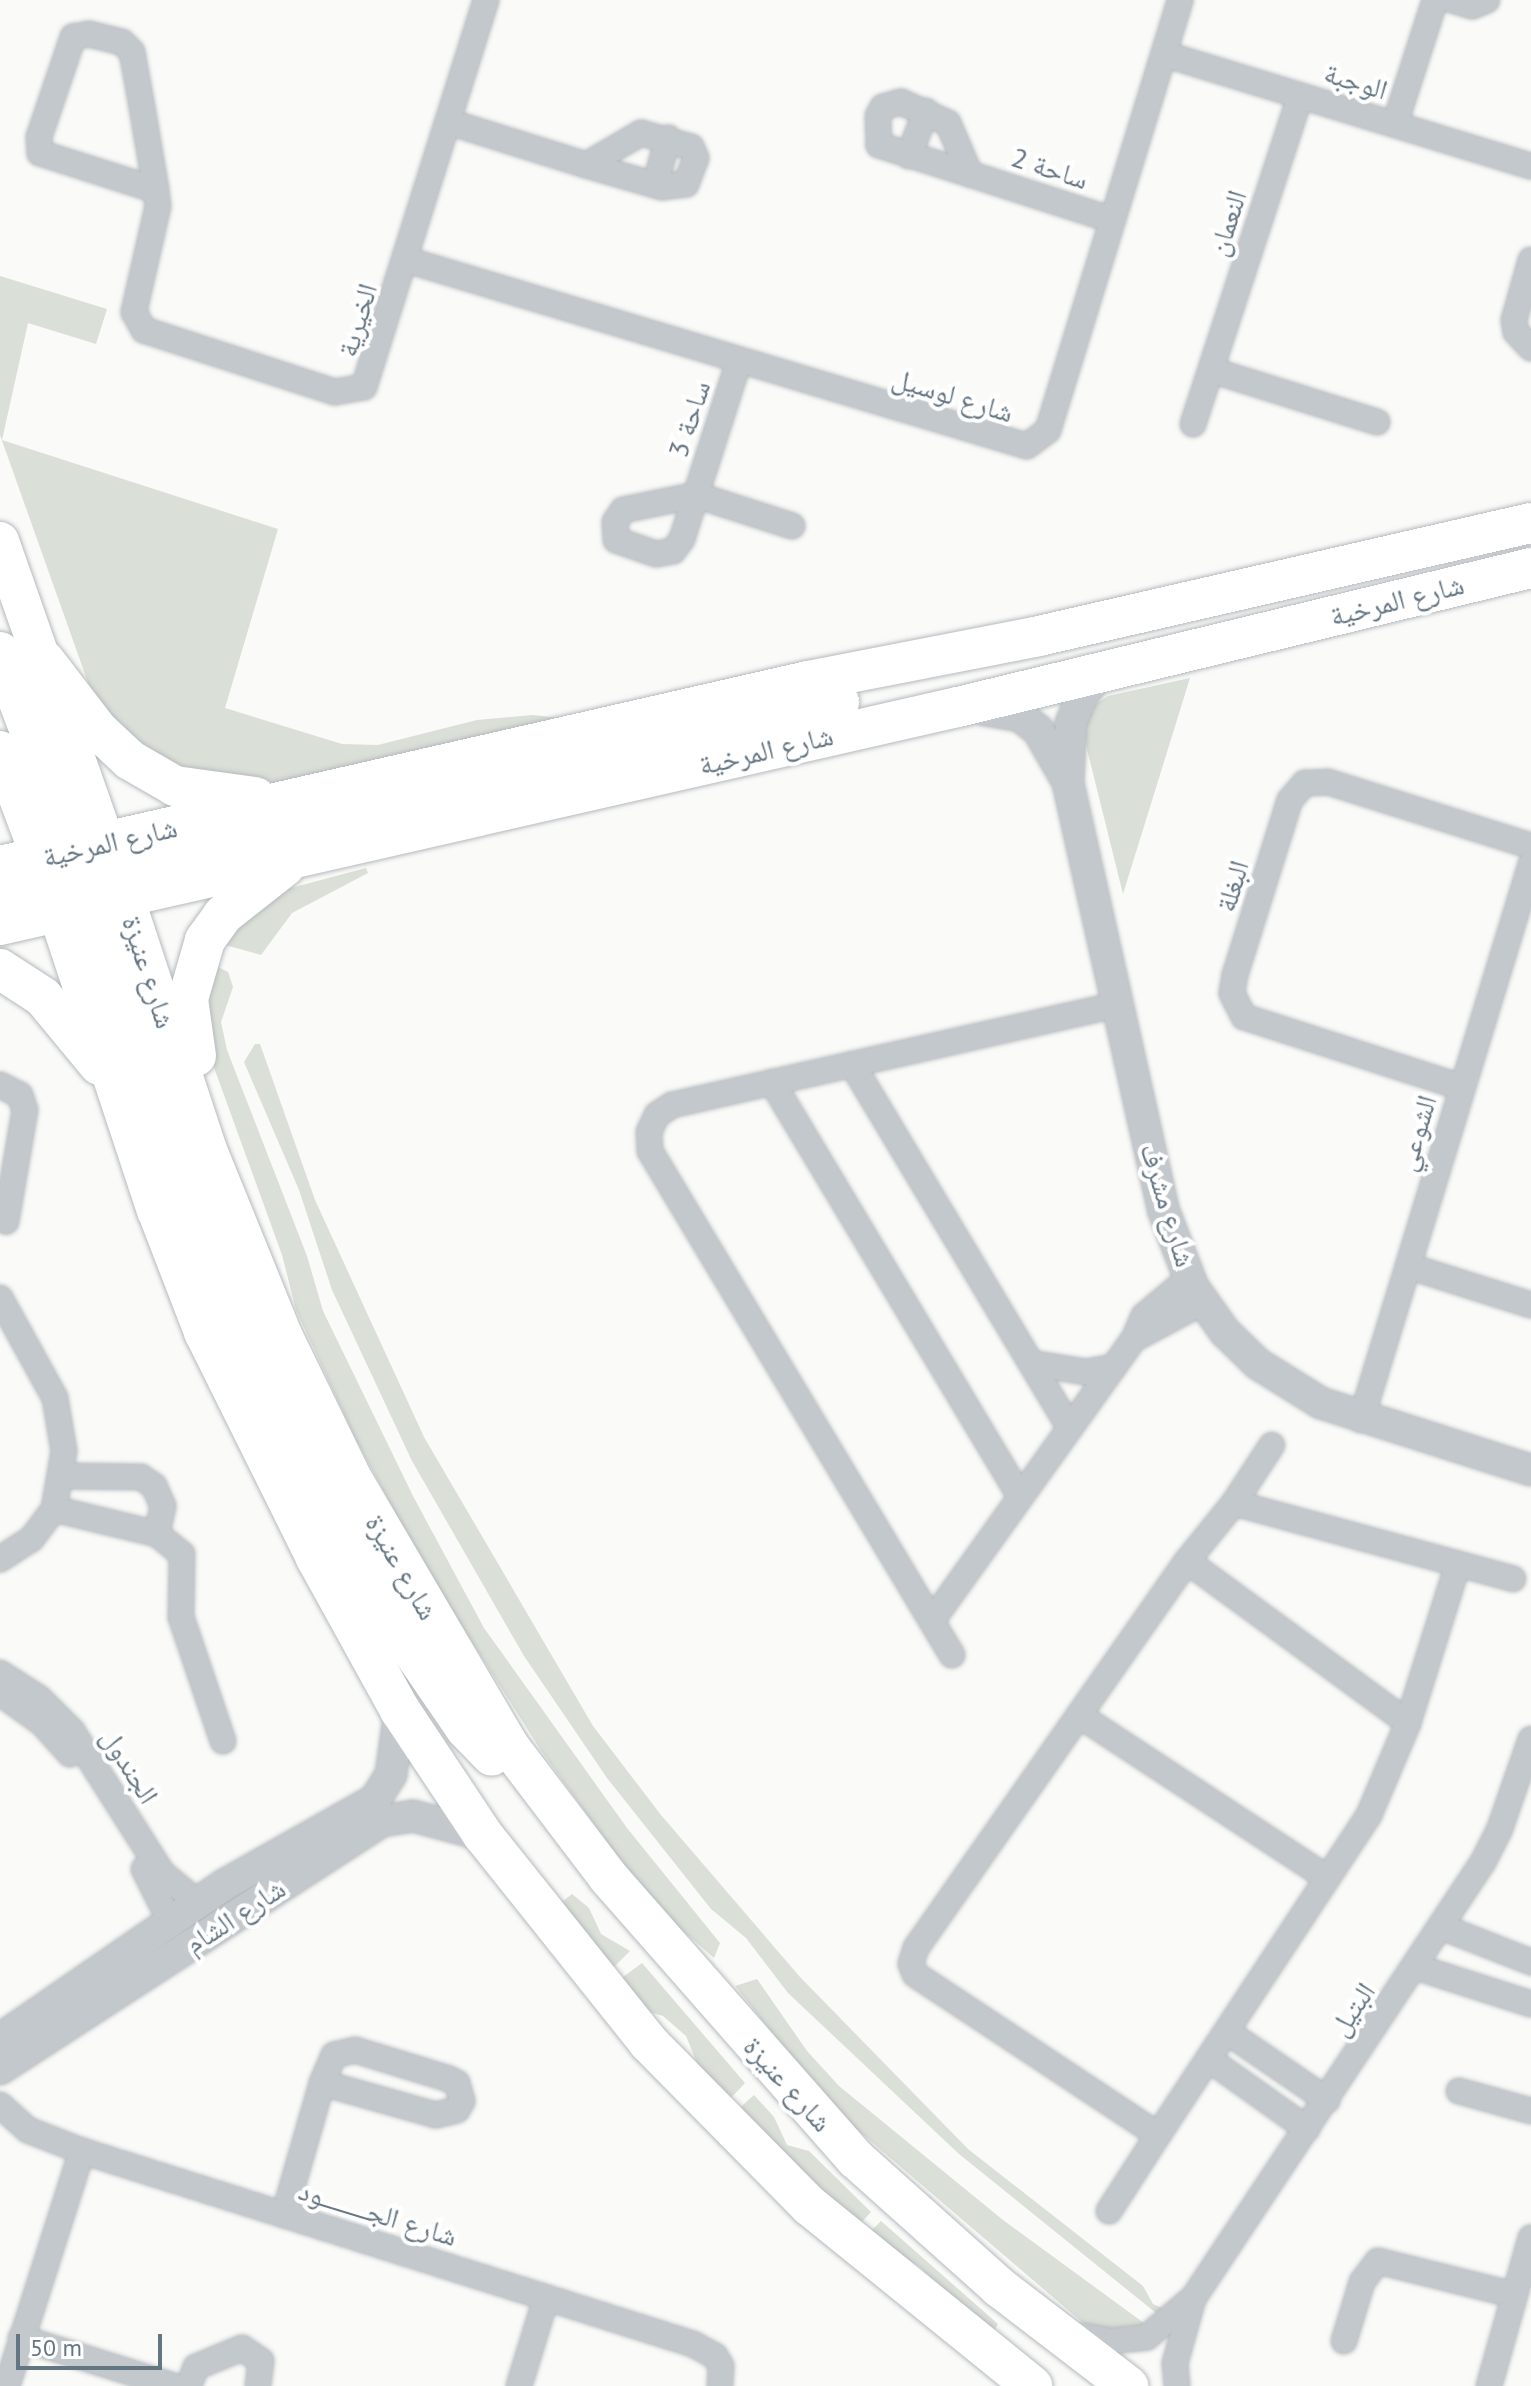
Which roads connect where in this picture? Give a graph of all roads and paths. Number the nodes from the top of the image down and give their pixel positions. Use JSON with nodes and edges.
{"nodes":[{"id":1,"x":486,"y":0,"type":"edge"},
{"id":2,"x":1180,"y":0,"type":"edge"},
{"id":3,"x":1435,"y":0,"type":"edge"},
{"id":4,"x":1452,"y":0,"type":"edge"},
{"id":5,"x":1487,"y":0,"type":"edge"},
{"id":6,"x":1164,"y":54,"type":"junction"},
{"id":7,"x":1300,"y":96,"type":"junction"},
{"id":8,"x":926,"y":111,"type":"junction"},
{"id":9,"x":449,"y":122,"type":"junction"},
{"id":10,"x":1395,"y":124,"type":"junction"},
{"id":11,"x":668,"y":138,"type":"junction"},
{"id":12,"x":909,"y":156,"type":"junction"},
{"id":13,"x":586,"y":165,"type":"junction"},
{"id":14,"x":1531,"y":166,"type":"edge"},
{"id":15,"x":970,"y":174,"type":"junction"},
{"id":16,"x":655,"y":185,"type":"junction"},
{"id":17,"x":156,"y":190,"type":"junction"},
{"id":18,"x":1112,"y":220,"type":"junction"},
{"id":19,"x":407,"y":260,"type":"junction"},
{"id":20,"x":1531,"y":260,"type":"edge"},
{"id":21,"x":1531,"y":348,"type":"edge"},
{"id":22,"x":739,"y":361,"type":"junction"},
{"id":23,"x":1211,"y":370,"type":"junction"},
{"id":24,"x":1377,"y":422,"type":"dead end"},
{"id":25,"x":1193,"y":424,"type":"dead end"},
{"id":26,"x":1531,"y":523,"type":"edge"},
{"id":27,"x":792,"y":526,"type":"dead end"},
{"id":28,"x":0,"y":541,"type":"edge"},
{"id":29,"x":1531,"y":568,"type":"edge"},
{"id":30,"x":1039,"y":636,"type":"junction"},
{"id":31,"x":0,"y":652,"type":"edge"},
{"id":32,"x":44,"y":660,"type":"junction"},
{"id":33,"x":1101,"y":672,"type":"junction"},
{"id":34,"x":958,"y":707,"type":"junction"},
{"id":35,"x":0,"y":750,"type":"edge"},
{"id":36,"x":1068,"y":783,"type":"junction"},
{"id":37,"x":299,"y":799,"type":"junction"},
{"id":38,"x":1531,"y":846,"type":"edge"},
{"id":39,"x":291,"y":859,"type":"junction"},
{"id":40,"x":1531,"y":864,"type":"edge"},
{"id":41,"x":0,"y":866,"type":"edge"},
{"id":42,"x":82,"y":878,"type":"junction"},
{"id":43,"x":0,"y":896,"type":"edge"},
{"id":44,"x":0,"y":925,"type":"edge"},
{"id":45,"x":0,"y":969,"type":"edge"},
{"id":46,"x":1117,"y":1005,"type":"junction"},
{"id":47,"x":852,"y":1064,"type":"junction"},
{"id":48,"x":772,"y":1082,"type":"junction"},
{"id":49,"x":0,"y":1085,"type":"edge"},
{"id":50,"x":116,"y":1087,"type":"junction"},
{"id":51,"x":1461,"y":1087,"type":"junction"},
{"id":52,"x":207,"y":1150,"type":"junction"},
{"id":53,"x":6,"y":1190,"type":"edge"},
{"id":54,"x":6,"y":1221,"type":"dead end"},
{"id":55,"x":1408,"y":1266,"type":"junction"},
{"id":56,"x":1196,"y":1290,"type":"junction"},
{"id":57,"x":0,"y":1298,"type":"edge"},
{"id":58,"x":1531,"y":1305,"type":"edge"},
{"id":59,"x":1031,"y":1363,"type":"junction"},
{"id":60,"x":1114,"y":1367,"type":"junction"},
{"id":61,"x":1361,"y":1420,"type":"junction"},
{"id":62,"x":1070,"y":1428,"type":"junction"},
{"id":63,"x":1272,"y":1445,"type":"dead end"},
{"id":64,"x":1531,"y":1470,"type":"edge"},
{"id":65,"x":62,"y":1476,"type":"junction"},
{"id":66,"x":1020,"y":1497,"type":"junction"},
{"id":67,"x":1234,"y":1503,"type":"junction"},
{"id":68,"x":54,"y":1509,"type":"junction"},
{"id":69,"x":157,"y":1534,"type":"junction"},
{"id":70,"x":0,"y":1559,"type":"edge"},
{"id":71,"x":1187,"y":1561,"type":"junction"},
{"id":72,"x":1458,"y":1564,"type":"junction"},
{"id":73,"x":1513,"y":1579,"type":"dead end"},
{"id":74,"x":934,"y":1618,"type":"junction"},
{"id":75,"x":952,"y":1655,"type":"dead end"},
{"id":76,"x":0,"y":1673,"type":"edge"},
{"id":77,"x":0,"y":1693,"type":"edge"},
{"id":78,"x":400,"y":1710,"type":"junction"},
{"id":79,"x":1079,"y":1715,"type":"junction"},
{"id":80,"x":1408,"y":1723,"type":"junction"},
{"id":81,"x":1531,"y":1739,"type":"edge"},
{"id":82,"x":223,"y":1741,"type":"dead end"},
{"id":83,"x":388,"y":1784,"type":"junction"},
{"id":84,"x":538,"y":1786,"type":"junction"},
{"id":85,"x":397,"y":1815,"type":"junction"},
{"id":86,"x":483,"y":1835,"type":"junction"},
{"id":87,"x":1326,"y":1877,"type":"junction"},
{"id":88,"x":197,"y":1902,"type":"junction"},
{"id":89,"x":170,"y":1921,"type":"junction"},
{"id":90,"x":1442,"y":1927,"type":"junction"},
{"id":91,"x":1486,"y":1948,"type":"junction"},
{"id":92,"x":1531,"y":1962,"type":"edge"},
{"id":93,"x":1416,"y":1967,"type":"junction"},
{"id":94,"x":1469,"y":1983,"type":"junction"},
{"id":95,"x":1531,"y":2004,"type":"edge"},
{"id":96,"x":1229,"y":2033,"type":"junction"},
{"id":97,"x":0,"y":2039,"type":"edge"},
{"id":98,"x":1210,"y":2060,"type":"junction"},
{"id":99,"x":0,"y":2069,"type":"edge"},
{"id":100,"x":322,"y":2083,"type":"junction"},
{"id":101,"x":1459,"y":2091,"type":"dead end"},
{"id":102,"x":1327,"y":2100,"type":"junction"},
{"id":103,"x":0,"y":2105,"type":"edge"},
{"id":104,"x":1531,"y":2111,"type":"edge"},
{"id":105,"x":1307,"y":2129,"type":"junction"},
{"id":106,"x":1158,"y":2135,"type":"junction"},
{"id":107,"x":82,"y":2151,"type":"junction"},
{"id":108,"x":1109,"y":2211,"type":"dead end"},
{"id":109,"x":284,"y":2215,"type":"junction"},
{"id":110,"x":1531,"y":2238,"type":"edge"},
{"id":111,"x":1514,"y":2295,"type":"junction"},
{"id":112,"x":1194,"y":2297,"type":"junction"},
{"id":113,"x":546,"y":2298,"type":"junction"},
{"id":114,"x":1052,"y":2331,"type":"junction"},
{"id":115,"x":21,"y":2338,"type":"junction"},
{"id":116,"x":1344,"y":2341,"type":"dead end"},
{"id":117,"x":7,"y":2386,"type":"edge"},
{"id":118,"x":174,"y":2386,"type":"edge"},
{"id":119,"x":189,"y":2386,"type":"edge"},
{"id":120,"x":258,"y":2386,"type":"edge"},
{"id":121,"x":519,"y":2386,"type":"edge"},
{"id":122,"x":720,"y":2386,"type":"edge"},
{"id":123,"x":1032,"y":2386,"type":"edge"},
{"id":124,"x":1128,"y":2386,"type":"edge"},
{"id":125,"x":1177,"y":2386,"type":"edge"},
{"id":126,"x":1489,"y":2386,"type":"edge"}],
"edges":[{"from":1,"to":9,"type":"street","name":"الخيرية"},
{"from":2,"to":6,"type":"street","name":"شارع لوسيل"},
{"from":3,"to":10,"type":"street"},
{"from":4,"to":5,"type":"street"},
{"from":6,"to":7,"type":"street","name":"الوجبة"},
{"from":6,"to":18,"type":"street","name":"شارع لوسيل"},
{"from":7,"to":10,"type":"street","name":"الوجبة"},
{"from":7,"to":23,"type":"street","name":"النعمان"},
{"from":8,"to":12,"type":"street"},
{"from":8,"to":12,"type":"street","name":"ساحة 2"},
{"from":8,"to":15,"type":"street","name":"ساحة 2"},
{"from":9,"to":13,"type":"street"},
{"from":9,"to":19,"type":"street","name":"الخيرية"},
{"from":10,"to":14,"type":"street","name":"الوجبة"},
{"from":11,"to":13,"type":"street"},
{"from":11,"to":16,"type":"street"},
{"from":11,"to":16,"type":"street"},
{"from":12,"to":15,"type":"street","name":"ساحة 2"},
{"from":13,"to":16,"type":"street"},
{"from":15,"to":18,"type":"street","name":"ساحة 2"},
{"from":17,"to":17,"type":"street","name":"الخيرية"},
{"from":17,"to":19,"type":"street","name":"الخيرية"},
{"from":18,"to":22,"type":"street","name":"شارع لوسيل"},
{"from":19,"to":22,"type":"street","name":"شارع لوسيل"},
{"from":20,"to":21,"type":"street"},
{"from":22,"to":27,"type":"street","name":"ساحة 3"},
{"from":23,"to":24,"type":"street"},
{"from":23,"to":25,"type":"street","name":"النعمان"},
{"from":26,"to":30,"type":"highway","name":"شارع المرخية"},
{"from":28,"to":32,"type":"main road","name":"شارع عنيزة"},
{"from":29,"to":33,"type":"highway","name":"شارع المرخية"},
{"from":30,"to":37,"type":"highway","name":"شارع المرخية"},
{"from":30,"to":42,"type":"highway"},
{"from":31,"to":42,"type":"highway"},
{"from":32,"to":37,"type":"highway"},
{"from":32,"to":42,"type":"main road","name":"شارع عنيزة"},
{"from":33,"to":34,"type":"highway","name":"شارع المرخية"},
{"from":33,"to":36,"type":"street","name":"شارع مشرف"},
{"from":34,"to":36,"type":"street","name":"شارع مشرف"},
{"from":34,"to":39,"type":"highway","name":"شارع المرخية"},
{"from":35,"to":42,"type":"main road","name":"شارع عنيزة"},
{"from":36,"to":46,"type":"street","name":"شارع مشرف"},
{"from":37,"to":42,"type":"highway","name":"شارع المرخية"},
{"from":38,"to":51,"type":"street","name":"البغلة"},
{"from":39,"to":42,"type":"highway","name":"شارع المرخية"},
{"from":39,"to":52,"type":"highway"},
{"from":40,"to":51,"type":"street","name":"الشوعي"},
{"from":41,"to":42,"type":"highway","name":"شارع المرخية"},
{"from":42,"to":43,"type":"highway"},
{"from":42,"to":44,"type":"highway","name":"شارع المرخية"},
{"from":42,"to":50,"type":"highway","name":"شارع عنيزة"},
{"from":42,"to":52,"type":"highway","name":"شارع عنيزة"},
{"from":42,"to":84,"type":"highway"},
{"from":45,"to":50,"type":"highway"},
{"from":46,"to":47,"type":"street"},
{"from":46,"to":56,"type":"street","name":"شارع مشرف"},
{"from":47,"to":48,"type":"street"},
{"from":47,"to":59,"type":"street"},
{"from":48,"to":66,"type":"street"},
{"from":48,"to":74,"type":"street"},
{"from":49,"to":53,"type":"street"},
{"from":50,"to":78,"type":"highway","name":"شارع عنيزة"},
{"from":51,"to":55,"type":"street","name":"الشوعي"},
{"from":52,"to":84,"type":"highway","name":"شارع عنيزة"},
{"from":53,"to":54,"type":"street"},
{"from":55,"to":58,"type":"street"},
{"from":55,"to":61,"type":"street","name":"الشوعي"},
{"from":56,"to":60,"type":"street"},
{"from":56,"to":61,"type":"street","name":"شارع مشرف"},
{"from":57,"to":65,"type":"street"},
{"from":59,"to":60,"type":"street"},
{"from":59,"to":62,"type":"street"},
{"from":60,"to":62,"type":"street"},
{"from":61,"to":64,"type":"street","name":"شارع مشرف"},
{"from":62,"to":66,"type":"street"},
{"from":63,"to":67,"type":"street"},
{"from":65,"to":68,"type":"street"},
{"from":65,"to":69,"type":"street"},
{"from":66,"to":74,"type":"street"},
{"from":67,"to":71,"type":"street"},
{"from":67,"to":72,"type":"street"},
{"from":68,"to":69,"type":"street"},
{"from":68,"to":70,"type":"street"},
{"from":69,"to":82,"type":"street"},
{"from":71,"to":79,"type":"street"},
{"from":71,"to":80,"type":"street"},
{"from":72,"to":73,"type":"street"},
{"from":72,"to":80,"type":"street"},
{"from":74,"to":75,"type":"street"},
{"from":76,"to":88,"type":"street","name":"الجندول"},
{"from":77,"to":89,"type":"street","name":"الجندول"},
{"from":78,"to":83,"type":"street"},
{"from":78,"to":86,"type":"highway","name":"شارع عنيزة"},
{"from":79,"to":87,"type":"street"},
{"from":79,"to":106,"type":"street"},
{"from":80,"to":87,"type":"street"},
{"from":81,"to":90,"type":"street","name":"البتيل"},
{"from":83,"to":85,"type":"street"},
{"from":83,"to":88,"type":"street","name":"شارع الشام"},
{"from":84,"to":114,"type":"highway","name":"شارع عنيزة"},
{"from":85,"to":86,"type":"street"},
{"from":85,"to":99,"type":"street","name":"شارع الشام"},
{"from":86,"to":123,"type":"highway","name":"شارع عنيزة"},
{"from":87,"to":96,"type":"street"},
{"from":88,"to":89,"type":"street","name":"شارع الشام"},
{"from":89,"to":97,"type":"street","name":"شارع الشام"},
{"from":90,"to":91,"type":"street"},
{"from":90,"to":93,"type":"street","name":"البتيل"},
{"from":91,"to":92,"type":"street"},
{"from":91,"to":94,"type":"street"},
{"from":93,"to":94,"type":"street"},
{"from":93,"to":102,"type":"street","name":"البتيل"},
{"from":94,"to":95,"type":"street"},
{"from":96,"to":98,"type":"street"},
{"from":96,"to":102,"type":"street"},
{"from":98,"to":105,"type":"street"},
{"from":98,"to":106,"type":"street"},
{"from":100,"to":100,"type":"street"},
{"from":100,"to":109,"type":"street"},
{"from":101,"to":104,"type":"street"},
{"from":102,"to":105,"type":"street","name":"البتيل"},
{"from":103,"to":107,"type":"street","name":"شارع الجــــــــود"},
{"from":105,"to":112,"type":"street","name":"البتيل"},
{"from":106,"to":108,"type":"street"},
{"from":107,"to":109,"type":"street","name":"شارع الجــــــــود"},
{"from":107,"to":115,"type":"street"},
{"from":109,"to":113,"type":"street","name":"شارع الجــــــــود"},
{"from":110,"to":111,"type":"street"},
{"from":111,"to":116,"type":"street"},
{"from":111,"to":126,"type":"street"},
{"from":112,"to":114,"type":"street","name":"البتيل"},
{"from":112,"to":125,"type":"street","name":"البتيل"},
{"from":113,"to":121,"type":"street"},
{"from":113,"to":122,"type":"street","name":"شارع الجــــــــود"},
{"from":114,"to":124,"type":"highway","name":"شارع عنيزة"},
{"from":115,"to":117,"type":"street"},
{"from":115,"to":118,"type":"street"},
{"from":119,"to":120,"type":"street"}]}
